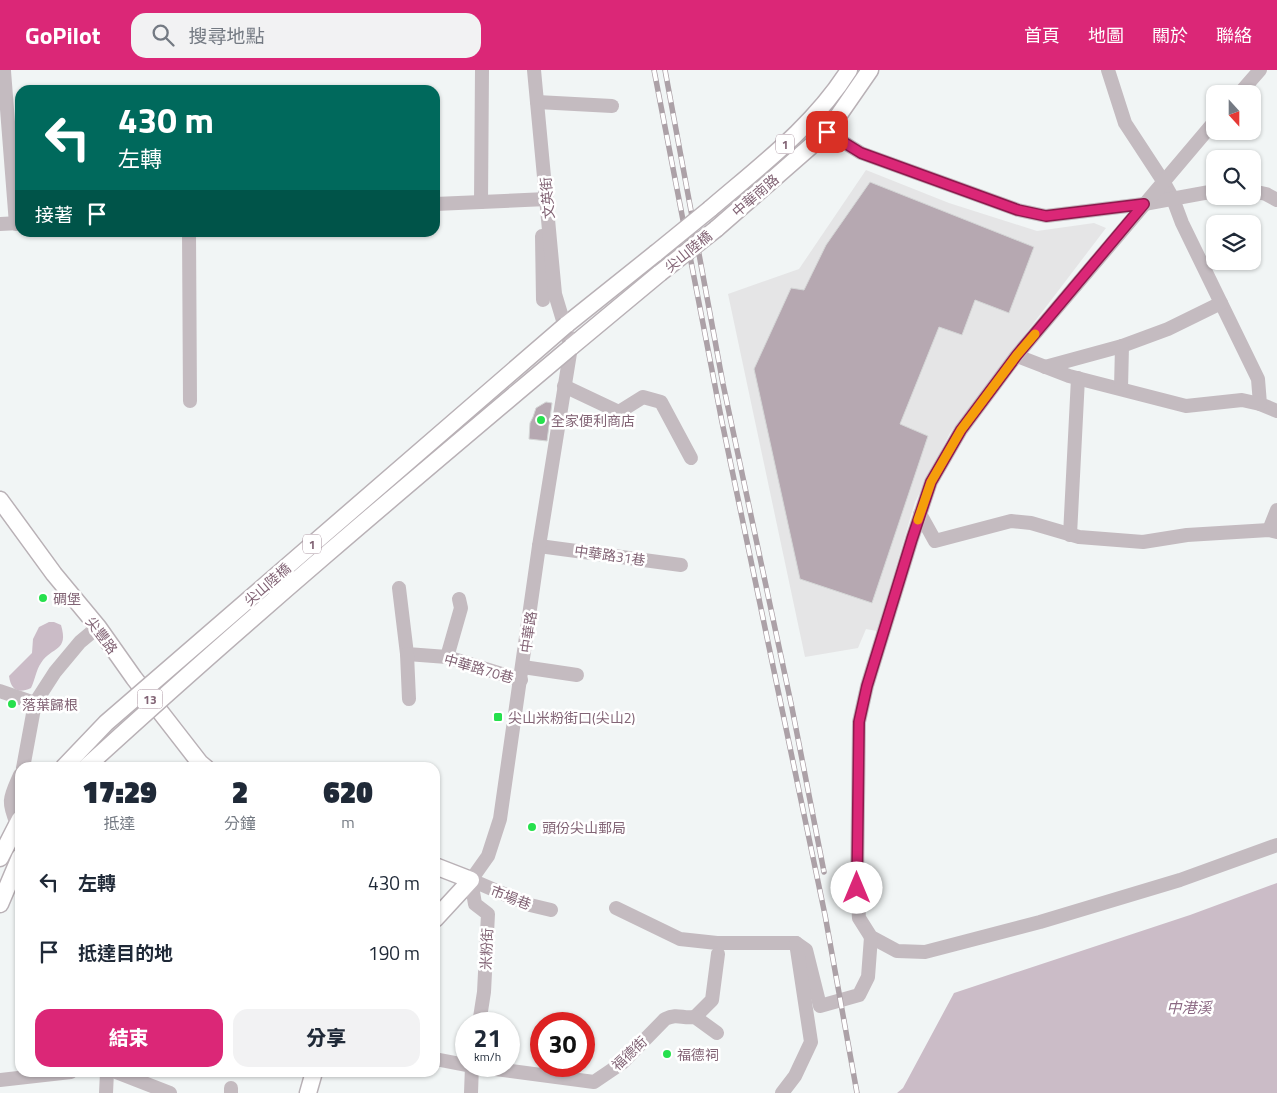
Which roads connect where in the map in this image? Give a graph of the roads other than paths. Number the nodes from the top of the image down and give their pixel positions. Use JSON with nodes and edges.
{"nodes":[{"id":1,"x":482,"y":70,"type":"edge"},
{"id":2,"x":534,"y":70,"type":"edge"},
{"id":3,"x":849,"y":70,"type":"edge"},
{"id":4,"x":870,"y":70,"type":"edge"},
{"id":5,"x":1108,"y":70,"type":"edge"},
{"id":6,"x":1260,"y":70,"type":"edge"},
{"id":7,"x":4,"y":71,"type":"edge"},
{"id":8,"x":1247,"y":85,"type":"edge"},
{"id":9,"x":537,"y":102,"type":"junction"},
{"id":10,"x":612,"y":106,"type":"dead end"},
{"id":11,"x":813,"y":117,"type":"junction"},
{"id":12,"x":1206,"y":131,"type":"edge"},
{"id":13,"x":827,"y":132,"type":"junction"},
{"id":14,"x":1163,"y":181,"type":"junction"},
{"id":15,"x":15,"y":190,"type":"edge"},
{"id":16,"x":1206,"y":193,"type":"edge"},
{"id":17,"x":1261,"y":193,"type":"edge"},
{"id":18,"x":547,"y":199,"type":"junction"},
{"id":19,"x":1173,"y":199,"type":"junction"},
{"id":20,"x":1277,"y":200,"type":"edge"},
{"id":21,"x":481,"y":202,"type":"junction"},
{"id":22,"x":440,"y":204,"type":"edge"},
{"id":23,"x":1144,"y":204,"type":"junction"},
{"id":24,"x":710,"y":208,"type":"joint"},
{"id":25,"x":15,"y":223,"type":"edge"},
{"id":26,"x":0,"y":224,"type":"edge"},
{"id":27,"x":716,"y":229,"type":"joint"},
{"id":28,"x":189,"y":237,"type":"edge"},
{"id":29,"x":543,"y":300,"type":"dead end"},
{"id":30,"x":1221,"y":303,"type":"junction"},
{"id":31,"x":566,"y":325,"type":"junction"},
{"id":32,"x":1122,"y":346,"type":"junction"},
{"id":33,"x":571,"y":347,"type":"junction"},
{"id":34,"x":1017,"y":356,"type":"junction"},
{"id":35,"x":1045,"y":367,"type":"junction"},
{"id":36,"x":1078,"y":378,"type":"junction"},
{"id":37,"x":564,"y":386,"type":"junction"},
{"id":38,"x":1121,"y":388,"type":"junction"},
{"id":39,"x":190,"y":400,"type":"dead end"},
{"id":40,"x":1260,"y":404,"type":"junction"},
{"id":41,"x":1277,"y":411,"type":"edge"},
{"id":42,"x":691,"y":458,"type":"dead end"},
{"id":43,"x":0,"y":500,"type":"edge"},
{"id":44,"x":1277,"y":510,"type":"edge"},
{"id":45,"x":920,"y":514,"type":"junction"},
{"id":46,"x":1273,"y":530,"type":"edge"},
{"id":47,"x":1070,"y":535,"type":"junction"},
{"id":48,"x":540,"y":546,"type":"junction"},
{"id":49,"x":681,"y":565,"type":"dead end"},
{"id":50,"x":399,"y":588,"type":"dead end"},
{"id":51,"x":459,"y":599,"type":"dead end"},
{"id":52,"x":98,"y":627,"type":"junction"},
{"id":53,"x":408,"y":654,"type":"junction"},
{"id":54,"x":447,"y":657,"type":"junction"},
{"id":55,"x":522,"y":674,"type":"junction"},
{"id":56,"x":577,"y":675,"type":"dead end"},
{"id":57,"x":0,"y":691,"type":"edge"},
{"id":58,"x":409,"y":699,"type":"dead end"},
{"id":59,"x":35,"y":703,"type":"junction"},
{"id":60,"x":24,"y":762,"type":"edge"},
{"id":61,"x":68,"y":762,"type":"edge"},
{"id":62,"x":92,"y":762,"type":"edge"},
{"id":63,"x":199,"y":762,"type":"edge"},
{"id":64,"x":15,"y":786,"type":"edge"},
{"id":65,"x":15,"y":816,"type":"edge"},
{"id":66,"x":15,"y":828,"type":"edge"},
{"id":67,"x":1277,"y":845,"type":"edge"},
{"id":68,"x":0,"y":858,"type":"edge"},
{"id":69,"x":440,"y":868,"type":"edge"},
{"id":70,"x":15,"y":869,"type":"edge"},
{"id":71,"x":471,"y":880,"type":"junction"},
{"id":72,"x":0,"y":904,"type":"edge"},
{"id":73,"x":616,"y":908,"type":"dead end"},
{"id":74,"x":551,"y":910,"type":"dead end"},
{"id":75,"x":440,"y":914,"type":"edge"},
{"id":76,"x":871,"y":937,"type":"junction"},
{"id":77,"x":796,"y":944,"type":"junction"},
{"id":78,"x":718,"y":954,"type":"dead end"},
{"id":79,"x":481,"y":1012,"type":"edge"},
{"id":80,"x":695,"y":1017,"type":"junction"},
{"id":81,"x":717,"y":1034,"type":"dead end"},
{"id":82,"x":440,"y":1060,"type":"edge"},
{"id":83,"x":455,"y":1063,"type":"edge"},
{"id":84,"x":520,"y":1072,"type":"edge"},
{"id":85,"x":27,"y":1077,"type":"edge"},
{"id":86,"x":107,"y":1077,"type":"edge"},
{"id":87,"x":129,"y":1077,"type":"edge"},
{"id":88,"x":313,"y":1077,"type":"edge"},
{"id":89,"x":471,"y":1077,"type":"edge"},
{"id":90,"x":0,"y":1080,"type":"edge"},
{"id":91,"x":106,"y":1093,"type":"edge"},
{"id":92,"x":170,"y":1093,"type":"edge"},
{"id":93,"x":308,"y":1093,"type":"edge"},
{"id":94,"x":470,"y":1093,"type":"edge"},
{"id":95,"x":782,"y":1093,"type":"edge"}],
"edges":[{"from":1,"to":21,"type":"street"},
{"from":2,"to":9,"type":"street","name":"文英街"},
{"from":3,"to":11,"type":"main road","name":"中華南路","number":"1"},
{"from":4,"to":13,"type":"main road","name":"中華南路","number":"1"},
{"from":5,"to":14,"type":"street"},
{"from":6,"to":8,"type":"street"},
{"from":7,"to":15,"type":"street"},
{"from":9,"to":10,"type":"street"},
{"from":9,"to":18,"type":"street","name":"文英街"},
{"from":11,"to":13,"type":"street"},
{"from":11,"to":24,"type":"main road","name":"中華南路","number":"1"},
{"from":12,"to":14,"type":"street"},
{"from":13,"to":23,"type":"street"},
{"from":13,"to":27,"type":"main road","name":"中華南路","number":"1"},
{"from":14,"to":19,"type":"street"},
{"from":14,"to":23,"type":"street"},
{"from":16,"to":19,"type":"street"},
{"from":17,"to":20,"type":"street"},
{"from":18,"to":21,"type":"street"},
{"from":18,"to":29,"type":"street"},
{"from":18,"to":31,"type":"street","name":"文英街"},
{"from":19,"to":23,"type":"street"},
{"from":19,"to":30,"type":"street"},
{"from":21,"to":22,"type":"street"},
{"from":23,"to":34,"type":"street"},
{"from":24,"to":31,"type":"main road","name":"尖山陸橋","number":"1","bridge":true},
{"from":25,"to":26,"type":"street"},
{"from":27,"to":33,"type":"main road","name":"尖山陸橋","number":"1","bridge":true},
{"from":28,"to":39,"type":"street"},
{"from":30,"to":32,"type":"street"},
{"from":30,"to":40,"type":"street"},
{"from":31,"to":33,"type":"street","name":"中華路"},
{"from":31,"to":61,"type":"main road","name":"尖山陸橋","number":"1","bridge":true},
{"from":32,"to":35,"type":"street"},
{"from":32,"to":38,"type":"street"},
{"from":33,"to":37,"type":"street","name":"中華路"},
{"from":33,"to":62,"type":"main road","name":"尖山陸橋","number":"1","bridge":true},
{"from":34,"to":35,"type":"street"},
{"from":34,"to":45,"type":"street"},
{"from":35,"to":36,"type":"street"},
{"from":36,"to":38,"type":"street"},
{"from":36,"to":47,"type":"street"},
{"from":37,"to":42,"type":"street"},
{"from":37,"to":48,"type":"street","name":"中華路"},
{"from":38,"to":40,"type":"street"},
{"from":40,"to":41,"type":"street"},
{"from":43,"to":52,"type":"main road","name":"尖豐路","number":"13"},
{"from":44,"to":46,"type":"street"},
{"from":45,"to":47,"type":"street"},
{"from":45,"to":76,"type":"street"},
{"from":46,"to":47,"type":"street"},
{"from":48,"to":49,"type":"street","name":"中華路31巷"},
{"from":48,"to":55,"type":"street","name":"中華路"},
{"from":50,"to":53,"type":"street"},
{"from":51,"to":54,"type":"street"},
{"from":52,"to":59,"type":"street"},
{"from":52,"to":63,"type":"main road","name":"尖豐路","number":"13"},
{"from":53,"to":54,"type":"street","name":"中華路70巷"},
{"from":53,"to":58,"type":"street"},
{"from":54,"to":55,"type":"street","name":"中華路70巷"},
{"from":55,"to":56,"type":"street","name":"中華路70巷"},
{"from":55,"to":71,"type":"street","name":"中華路"},
{"from":57,"to":59,"type":"street"},
{"from":59,"to":60,"type":"street"},
{"from":64,"to":65,"type":"street"},
{"from":66,"to":68,"type":"main road"},
{"from":67,"to":76,"type":"street"},
{"from":69,"to":71,"type":"main road"},
{"from":70,"to":72,"type":"main road"},
{"from":71,"to":74,"type":"street","name":"市場巷"},
{"from":71,"to":75,"type":"main road","name":"中華路"},
{"from":71,"to":79,"type":"street","name":"米粉街"},
{"from":73,"to":77,"type":"street"},
{"from":76,"to":77,"type":"street"},
{"from":77,"to":95,"type":"street"},
{"from":78,"to":80,"type":"street"},
{"from":80,"to":81,"type":"street"},
{"from":80,"to":84,"type":"street","name":"福德街"},
{"from":82,"to":83,"type":"street"},
{"from":85,"to":90,"type":"street"},
{"from":86,"to":91,"type":"street"},
{"from":87,"to":92,"type":"street"},
{"from":88,"to":93,"type":"main road"},
{"from":89,"to":94,"type":"street"}]}
